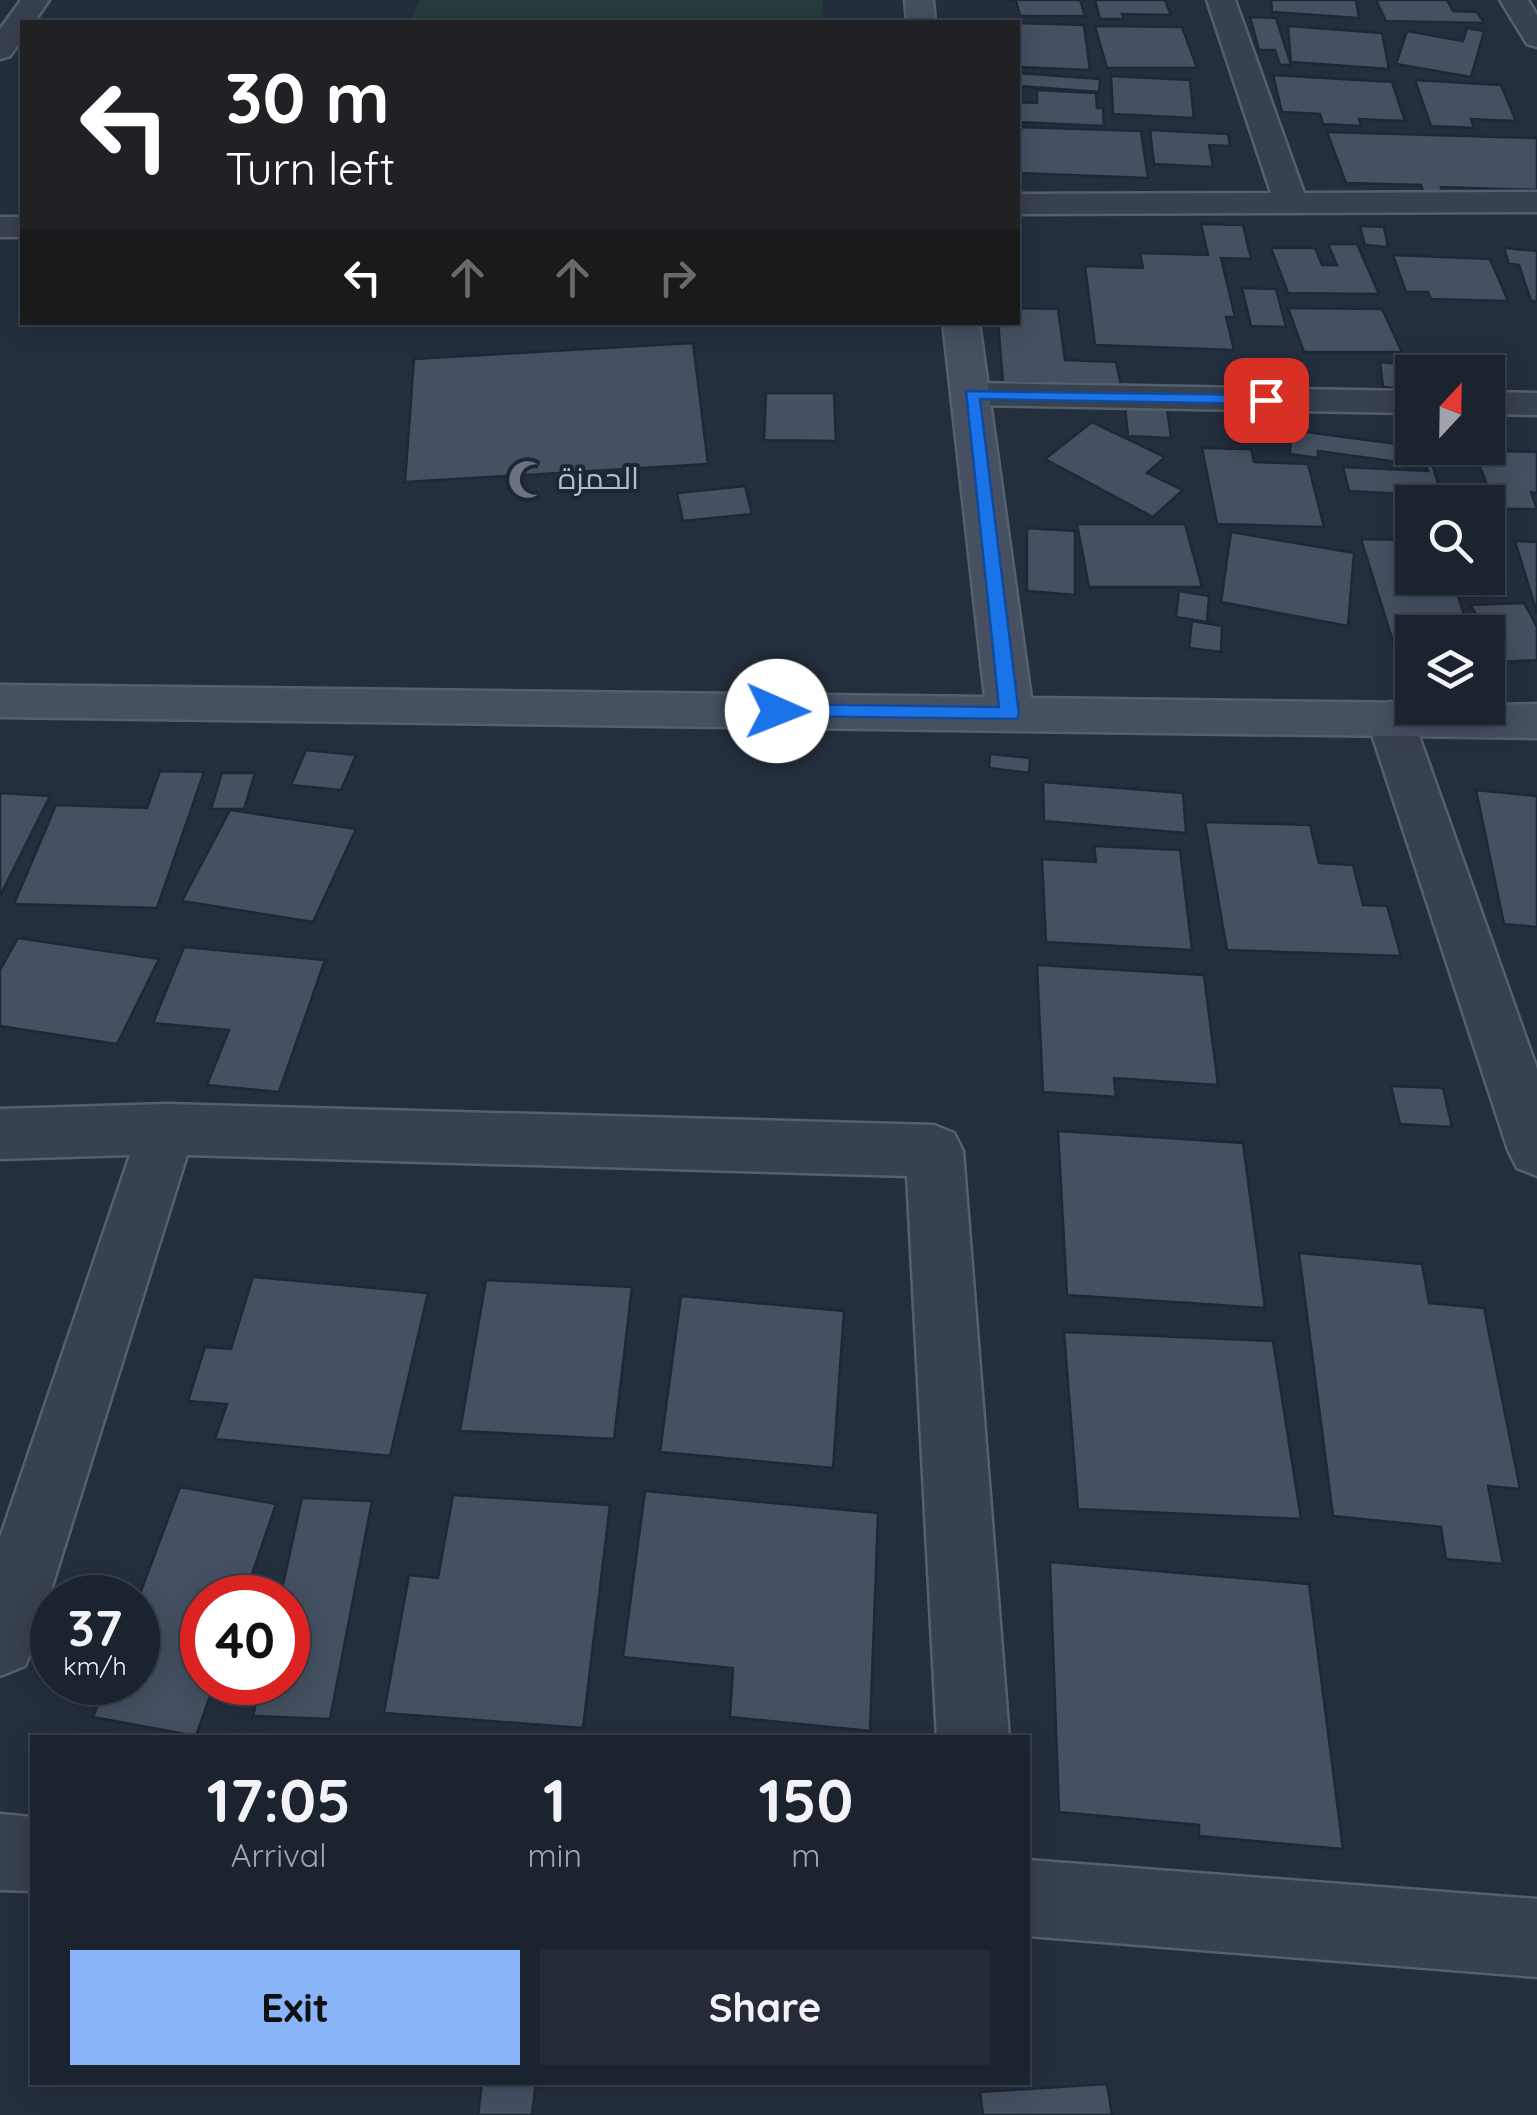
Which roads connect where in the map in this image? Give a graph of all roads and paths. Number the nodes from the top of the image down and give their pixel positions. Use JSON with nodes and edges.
{"nodes":[{"id":1,"x":1221,"y":0,"type":"edge"},
{"id":2,"x":1514,"y":0,"type":"edge"},
{"id":3,"x":20,"y":21,"type":"edge"},
{"id":4,"x":1537,"y":38,"type":"edge"},
{"id":5,"x":0,"y":50,"type":"edge"},
{"id":6,"x":1537,"y":202,"type":"edge"},
{"id":7,"x":1291,"y":203,"type":"junction"},
{"id":8,"x":1020,"y":204,"type":"edge"},
{"id":9,"x":960,"y":325,"type":"edge"},
{"id":10,"x":971,"y":394,"type":"junction"},
{"id":11,"x":1395,"y":402,"type":"edge"},
{"id":12,"x":1505,"y":404,"type":"edge"},
{"id":13,"x":1537,"y":404,"type":"edge"},
{"id":14,"x":0,"y":701,"type":"edge"},
{"id":15,"x":1010,"y":714,"type":"junction"},
{"id":16,"x":1390,"y":719,"type":"junction"},
{"id":17,"x":1537,"y":721,"type":"edge"},
{"id":18,"x":166,"y":1129,"type":"junction"},
{"id":19,"x":0,"y":1134,"type":"edge"},
{"id":20,"x":1537,"y":1150,"type":"edge"},
{"id":21,"x":0,"y":1641,"type":"edge"},
{"id":22,"x":974,"y":1735,"type":"edge"},
{"id":23,"x":0,"y":1852,"type":"edge"},
{"id":24,"x":30,"y":1854,"type":"edge"},
{"id":25,"x":1030,"y":1898,"type":"edge"},
{"id":26,"x":1537,"y":1938,"type":"edge"}],
"edges":[{"from":1,"to":7,"type":"street"},
{"from":2,"to":4,"type":"street"},
{"from":3,"to":5,"type":"street"},
{"from":6,"to":7,"type":"street"},
{"from":7,"to":8,"type":"street"},
{"from":9,"to":10,"type":"street"},
{"from":10,"to":11,"type":"street"},
{"from":10,"to":15,"type":"street"},
{"from":12,"to":13,"type":"street"},
{"from":14,"to":15,"type":"street"},
{"from":15,"to":16,"type":"street"},
{"from":16,"to":17,"type":"street"},
{"from":16,"to":20,"type":"street"},
{"from":18,"to":19,"type":"street"},
{"from":18,"to":21,"type":"street"},
{"from":18,"to":22,"type":"street"},
{"from":23,"to":24,"type":"street"},
{"from":25,"to":26,"type":"street"}]}
